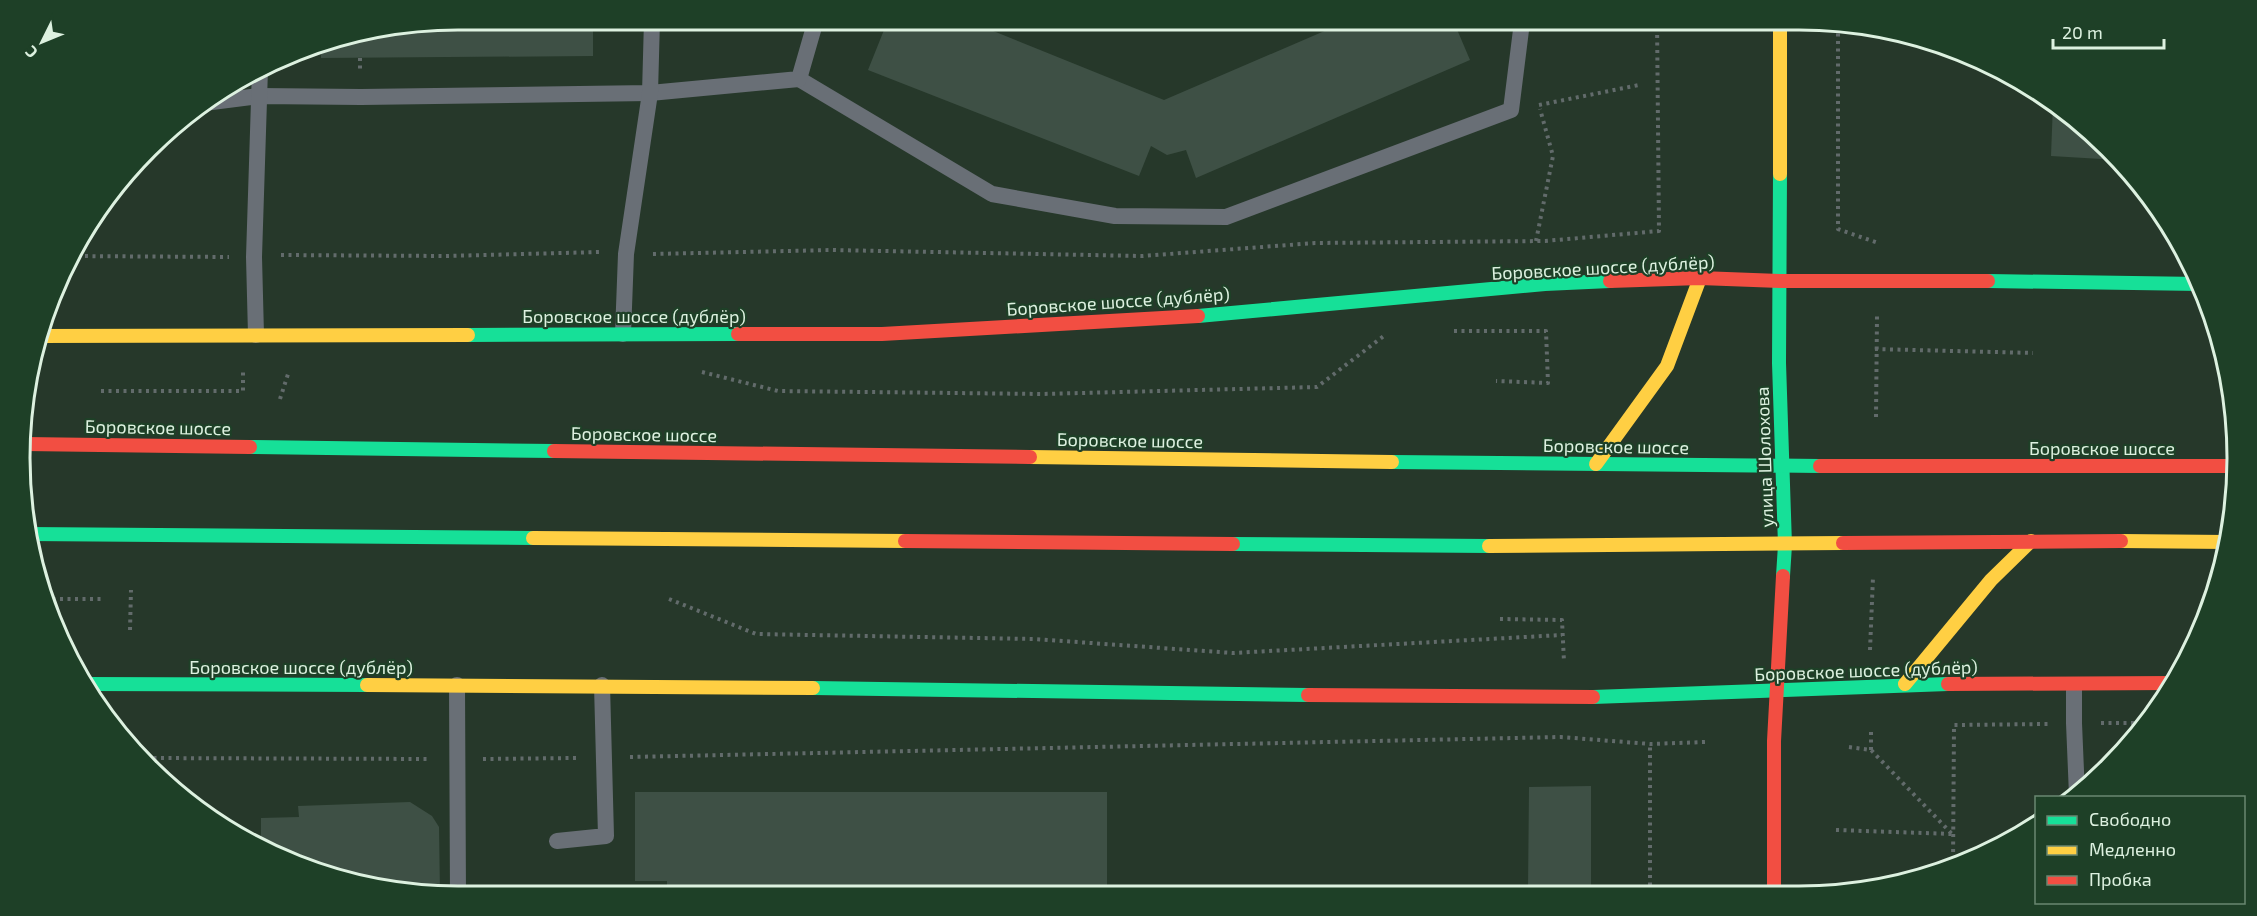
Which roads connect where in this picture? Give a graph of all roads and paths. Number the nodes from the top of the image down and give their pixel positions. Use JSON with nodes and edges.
{"nodes":[{"id":1,"x":652,"y":30,"type":"edge"},
{"id":2,"x":813,"y":30,"type":"edge"},
{"id":3,"x":1524,"y":30,"type":"edge"},
{"id":4,"x":1657,"y":30,"type":"edge"},
{"id":5,"x":1780,"y":30,"type":"edge"},
{"id":6,"x":1838,"y":32,"type":"edge"},
{"id":7,"x":260,"y":79,"type":"edge"},
{"id":8,"x":799,"y":79,"type":"junction"},
{"id":9,"x":1639,"y":85,"type":"dead end"},
{"id":10,"x":650,"y":93,"type":"junction"},
{"id":11,"x":259,"y":96,"type":"junction"},
{"id":12,"x":222,"y":101,"type":"edge"},
{"id":13,"x":1539,"y":105,"type":"junction"},
{"id":14,"x":1511,"y":110,"type":"junction"},
{"id":15,"x":1536,"y":241,"type":"junction"},
{"id":16,"x":1880,"y":244,"type":"dead end"},
{"id":17,"x":626,"y":254,"type":"junction"},
{"id":18,"x":81,"y":256,"type":"edge"},
{"id":19,"x":254,"y":257,"type":"junction"},
{"id":20,"x":1700,"y":278,"type":"junction"},
{"id":21,"x":1780,"y":281,"type":"junction"},
{"id":22,"x":2190,"y":284,"type":"edge"},
{"id":23,"x":1877,"y":314,"type":"dead end"},
{"id":24,"x":1392,"y":330,"type":"dead end"},
{"id":25,"x":1451,"y":331,"type":"dead end"},
{"id":26,"x":623,"y":334,"type":"junction"},
{"id":27,"x":256,"y":335,"type":"junction"},
{"id":28,"x":48,"y":336,"type":"edge"},
{"id":29,"x":1875,"y":348,"type":"junction"},
{"id":30,"x":2033,"y":353,"type":"dead end"},
{"id":31,"x":290,"y":368,"type":"dead end"},
{"id":32,"x":698,"y":371,"type":"dead end"},
{"id":33,"x":1496,"y":381,"type":"dead end"},
{"id":34,"x":101,"y":391,"type":"dead end"},
{"id":35,"x":243,"y":391,"type":"dead end"},
{"id":36,"x":279,"y":399,"type":"dead end"},
{"id":37,"x":1876,"y":417,"type":"dead end"},
{"id":38,"x":30,"y":444,"type":"edge"},
{"id":39,"x":1596,"y":464,"type":"junction"},
{"id":40,"x":2227,"y":466,"type":"edge"},
{"id":41,"x":1782,"y":467,"type":"junction"},
{"id":42,"x":37,"y":534,"type":"edge"},
{"id":43,"x":2031,"y":541,"type":"junction"},
{"id":44,"x":2219,"y":542,"type":"edge"},
{"id":45,"x":1785,"y":545,"type":"junction"},
{"id":46,"x":1873,"y":575,"type":"dead end"},
{"id":47,"x":131,"y":590,"type":"dead end"},
{"id":48,"x":54,"y":598,"type":"edge"},
{"id":49,"x":103,"y":599,"type":"dead end"},
{"id":50,"x":669,"y":599,"type":"dead end"},
{"id":51,"x":1500,"y":619,"type":"dead end"},
{"id":52,"x":130,"y":630,"type":"dead end"},
{"id":53,"x":1562,"y":635,"type":"junction"},
{"id":54,"x":1869,"y":657,"type":"dead end"},
{"id":55,"x":1564,"y":671,"type":"dead end"},
{"id":56,"x":2163,"y":683,"type":"edge"},
{"id":57,"x":95,"y":684,"type":"edge"},
{"id":58,"x":1905,"y":684,"type":"junction"},
{"id":59,"x":457,"y":685,"type":"junction"},
{"id":60,"x":602,"y":685,"type":"junction"},
{"id":61,"x":2074,"y":685,"type":"junction"},
{"id":62,"x":1778,"y":690,"type":"junction"},
{"id":63,"x":1954,"y":725,"type":"dead end"},
{"id":64,"x":1871,"y":729,"type":"dead end"},
{"id":65,"x":1705,"y":742,"type":"dead end"},
{"id":66,"x":1650,"y":744,"type":"junction"},
{"id":67,"x":1849,"y":747,"type":"dead end"},
{"id":68,"x":1871,"y":750,"type":"junction"},
{"id":69,"x":152,"y":758,"type":"edge"},
{"id":70,"x":604,"y":758,"type":"junction"},
{"id":71,"x":458,"y":759,"type":"junction"},
{"id":72,"x":2076,"y":784,"type":"edge"},
{"id":73,"x":1836,"y":830,"type":"dead end"},
{"id":74,"x":1953,"y":834,"type":"junction"},
{"id":75,"x":557,"y":841,"type":"dead end"},
{"id":76,"x":1953,"y":857,"type":"edge"},
{"id":77,"x":458,"y":886,"type":"edge"},
{"id":78,"x":1650,"y":886,"type":"edge"},
{"id":79,"x":1774,"y":886,"type":"edge"}],
"edges":[{"from":1,"to":10,"type":"lane"},
{"from":2,"to":8,"type":"lane"},
{"from":3,"to":14,"type":"lane"},
{"from":4,"to":15,"type":"path"},
{"from":5,"to":21,"type":"street","name":"улица Шолохова"},
{"from":6,"to":16,"type":"path"},
{"from":7,"to":11,"type":"lane"},
{"from":8,"to":10,"type":"lane"},
{"from":8,"to":14,"type":"lane"},
{"from":9,"to":13,"type":"path"},
{"from":10,"to":11,"type":"lane"},
{"from":10,"to":17,"type":"lane"},
{"from":11,"to":12,"type":"lane"},
{"from":11,"to":19,"type":"lane"},
{"from":13,"to":14,"type":"path"},
{"from":13,"to":15,"type":"path"},
{"from":15,"to":17,"type":"path"},
{"from":17,"to":19,"type":"path"},
{"from":17,"to":26,"type":"lane"},
{"from":18,"to":19,"type":"path"},
{"from":19,"to":27,"type":"lane"},
{"from":20,"to":21,"type":"street","name":"Боровское шоссе (дублёр)"},
{"from":20,"to":26,"type":"street","name":"Боровское шоссе (дублёр)"},
{"from":20,"to":39,"type":"street"},
{"from":21,"to":22,"type":"street","name":"Боровское шоссе (дублёр)"},
{"from":21,"to":41,"type":"street","name":"улица Шолохова"},
{"from":23,"to":29,"type":"path"},
{"from":24,"to":32,"type":"path"},
{"from":25,"to":33,"type":"path"},
{"from":26,"to":27,"type":"street","name":"Боровское шоссе (дублёр)"},
{"from":27,"to":28,"type":"street","name":"Боровское шоссе (дублёр)"},
{"from":29,"to":30,"type":"path"},
{"from":29,"to":37,"type":"path"},
{"from":31,"to":36,"type":"path"},
{"from":34,"to":35,"type":"path"},
{"from":38,"to":39,"type":"street","name":"Боровское шоссе"},
{"from":39,"to":41,"type":"street","name":"Боровское шоссе"},
{"from":40,"to":41,"type":"street","name":"Боровское шоссе"},
{"from":41,"to":45,"type":"street","name":"улица Шолохова"},
{"from":42,"to":45,"type":"street"},
{"from":43,"to":44,"type":"street"},
{"from":43,"to":45,"type":"street"},
{"from":43,"to":58,"type":"street"},
{"from":45,"to":62,"type":"street","name":"улица Шолохова"},
{"from":46,"to":54,"type":"path"},
{"from":47,"to":52,"type":"path"},
{"from":48,"to":49,"type":"path"},
{"from":50,"to":53,"type":"path"},
{"from":51,"to":53,"type":"path"},
{"from":53,"to":55,"type":"path"},
{"from":56,"to":61,"type":"street","name":"Боровское шоссе (дублёр)"},
{"from":57,"to":59,"type":"street","name":"Боровское шоссе (дублёр)"},
{"from":58,"to":61,"type":"street","name":"Боровское шоссе (дублёр)"},
{"from":58,"to":62,"type":"street","name":"Боровское шоссе (дублёр)"},
{"from":59,"to":60,"type":"street","name":"Боровское шоссе (дублёр)"},
{"from":59,"to":71,"type":"lane"},
{"from":60,"to":62,"type":"street","name":"Боровское шоссе (дублёр)"},
{"from":60,"to":70,"type":"lane"},
{"from":61,"to":72,"type":"lane"},
{"from":62,"to":79,"type":"street","name":"улица Шолохова"},
{"from":63,"to":74,"type":"path"},
{"from":64,"to":68,"type":"path"},
{"from":65,"to":66,"type":"path"},
{"from":66,"to":70,"type":"path"},
{"from":66,"to":78,"type":"path"},
{"from":67,"to":68,"type":"path"},
{"from":68,"to":74,"type":"path"},
{"from":69,"to":71,"type":"path"},
{"from":70,"to":71,"type":"path"},
{"from":70,"to":75,"type":"lane"},
{"from":71,"to":77,"type":"lane"},
{"from":73,"to":74,"type":"path"},
{"from":74,"to":76,"type":"path"}]}
